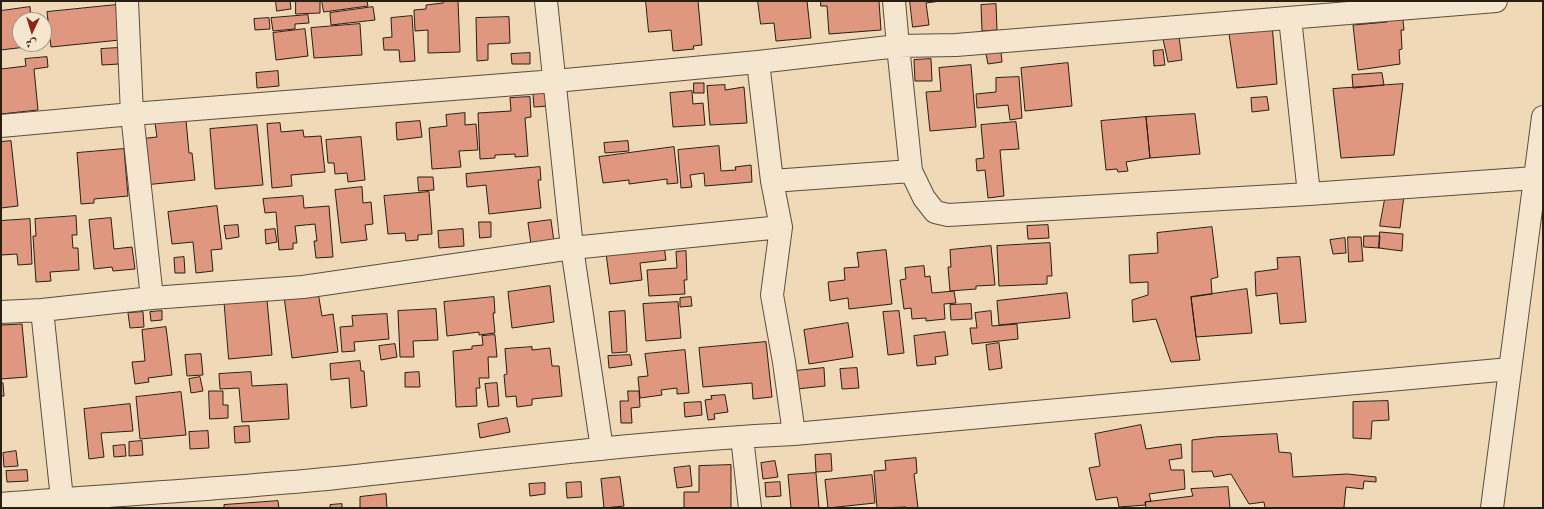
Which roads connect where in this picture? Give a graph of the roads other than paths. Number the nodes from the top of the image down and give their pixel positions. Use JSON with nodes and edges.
{"nodes":[{"id":1,"x":127,"y":1,"type":"edge"},
{"id":2,"x":546,"y":1,"type":"edge"},
{"id":3,"x":894,"y":1,"type":"edge"},
{"id":4,"x":1496,"y":1,"type":"edge"},
{"id":5,"x":1290,"y":18,"type":"junction"},
{"id":6,"x":898,"y":46,"type":"junction"},
{"id":7,"x":758,"y":62,"type":"junction"},
{"id":8,"x":555,"y":81,"type":"junction"},
{"id":9,"x":132,"y":114,"type":"junction"},
{"id":10,"x":1543,"y":118,"type":"edge"},
{"id":11,"x":1,"y":126,"type":"edge"},
{"id":12,"x":911,"y":171,"type":"junction"},
{"id":13,"x":1535,"y":178,"type":"junction"},
{"id":14,"x":772,"y":181,"type":"junction"},
{"id":15,"x":1309,"y":194,"type":"junction"},
{"id":16,"x":781,"y":227,"type":"junction"},
{"id":17,"x":572,"y":248,"type":"junction"},
{"id":18,"x":152,"y":298,"type":"junction"},
{"id":19,"x":42,"y":310,"type":"junction"},
{"id":20,"x":1,"y":312,"type":"edge"},
{"id":21,"x":1510,"y":369,"type":"junction"},
{"id":22,"x":794,"y":434,"type":"junction"},
{"id":23,"x":742,"y":437,"type":"junction"},
{"id":24,"x":602,"y":449,"type":"junction"},
{"id":25,"x":62,"y":499,"type":"junction"},
{"id":26,"x":198,"y":499,"type":"edge"},
{"id":27,"x":1,"y":504,"type":"edge"},
{"id":28,"x":1,"y":508,"type":"edge"},
{"id":29,"x":750,"y":508,"type":"edge"},
{"id":30,"x":1492,"y":508,"type":"edge"}],
"edges":[{"from":1,"to":9,"type":"street"},
{"from":2,"to":8,"type":"street"},
{"from":3,"to":6,"type":"street"},
{"from":4,"to":5,"type":"street"},
{"from":5,"to":6,"type":"street"},
{"from":5,"to":15,"type":"street"},
{"from":6,"to":7,"type":"street"},
{"from":6,"to":12,"type":"street"},
{"from":7,"to":8,"type":"street"},
{"from":7,"to":14,"type":"street"},
{"from":8,"to":9,"type":"street"},
{"from":8,"to":17,"type":"street"},
{"from":9,"to":11,"type":"street"},
{"from":9,"to":18,"type":"street"},
{"from":10,"to":13,"type":"street"},
{"from":12,"to":14,"type":"street"},
{"from":12,"to":15,"type":"street"},
{"from":13,"to":15,"type":"street"},
{"from":13,"to":21,"type":"street"},
{"from":14,"to":16,"type":"street"},
{"from":16,"to":17,"type":"street"},
{"from":16,"to":22,"type":"street"},
{"from":17,"to":18,"type":"street"},
{"from":17,"to":24,"type":"street"},
{"from":18,"to":19,"type":"street"},
{"from":19,"to":20,"type":"street"},
{"from":19,"to":25,"type":"street"},
{"from":21,"to":22,"type":"street"},
{"from":21,"to":30,"type":"street"},
{"from":22,"to":23,"type":"street"},
{"from":23,"to":24,"type":"street"},
{"from":23,"to":29,"type":"street"},
{"from":24,"to":26,"type":"street"},
{"from":25,"to":26,"type":"street"},
{"from":25,"to":27,"type":"street"},
{"from":27,"to":28,"type":"street"}]}
